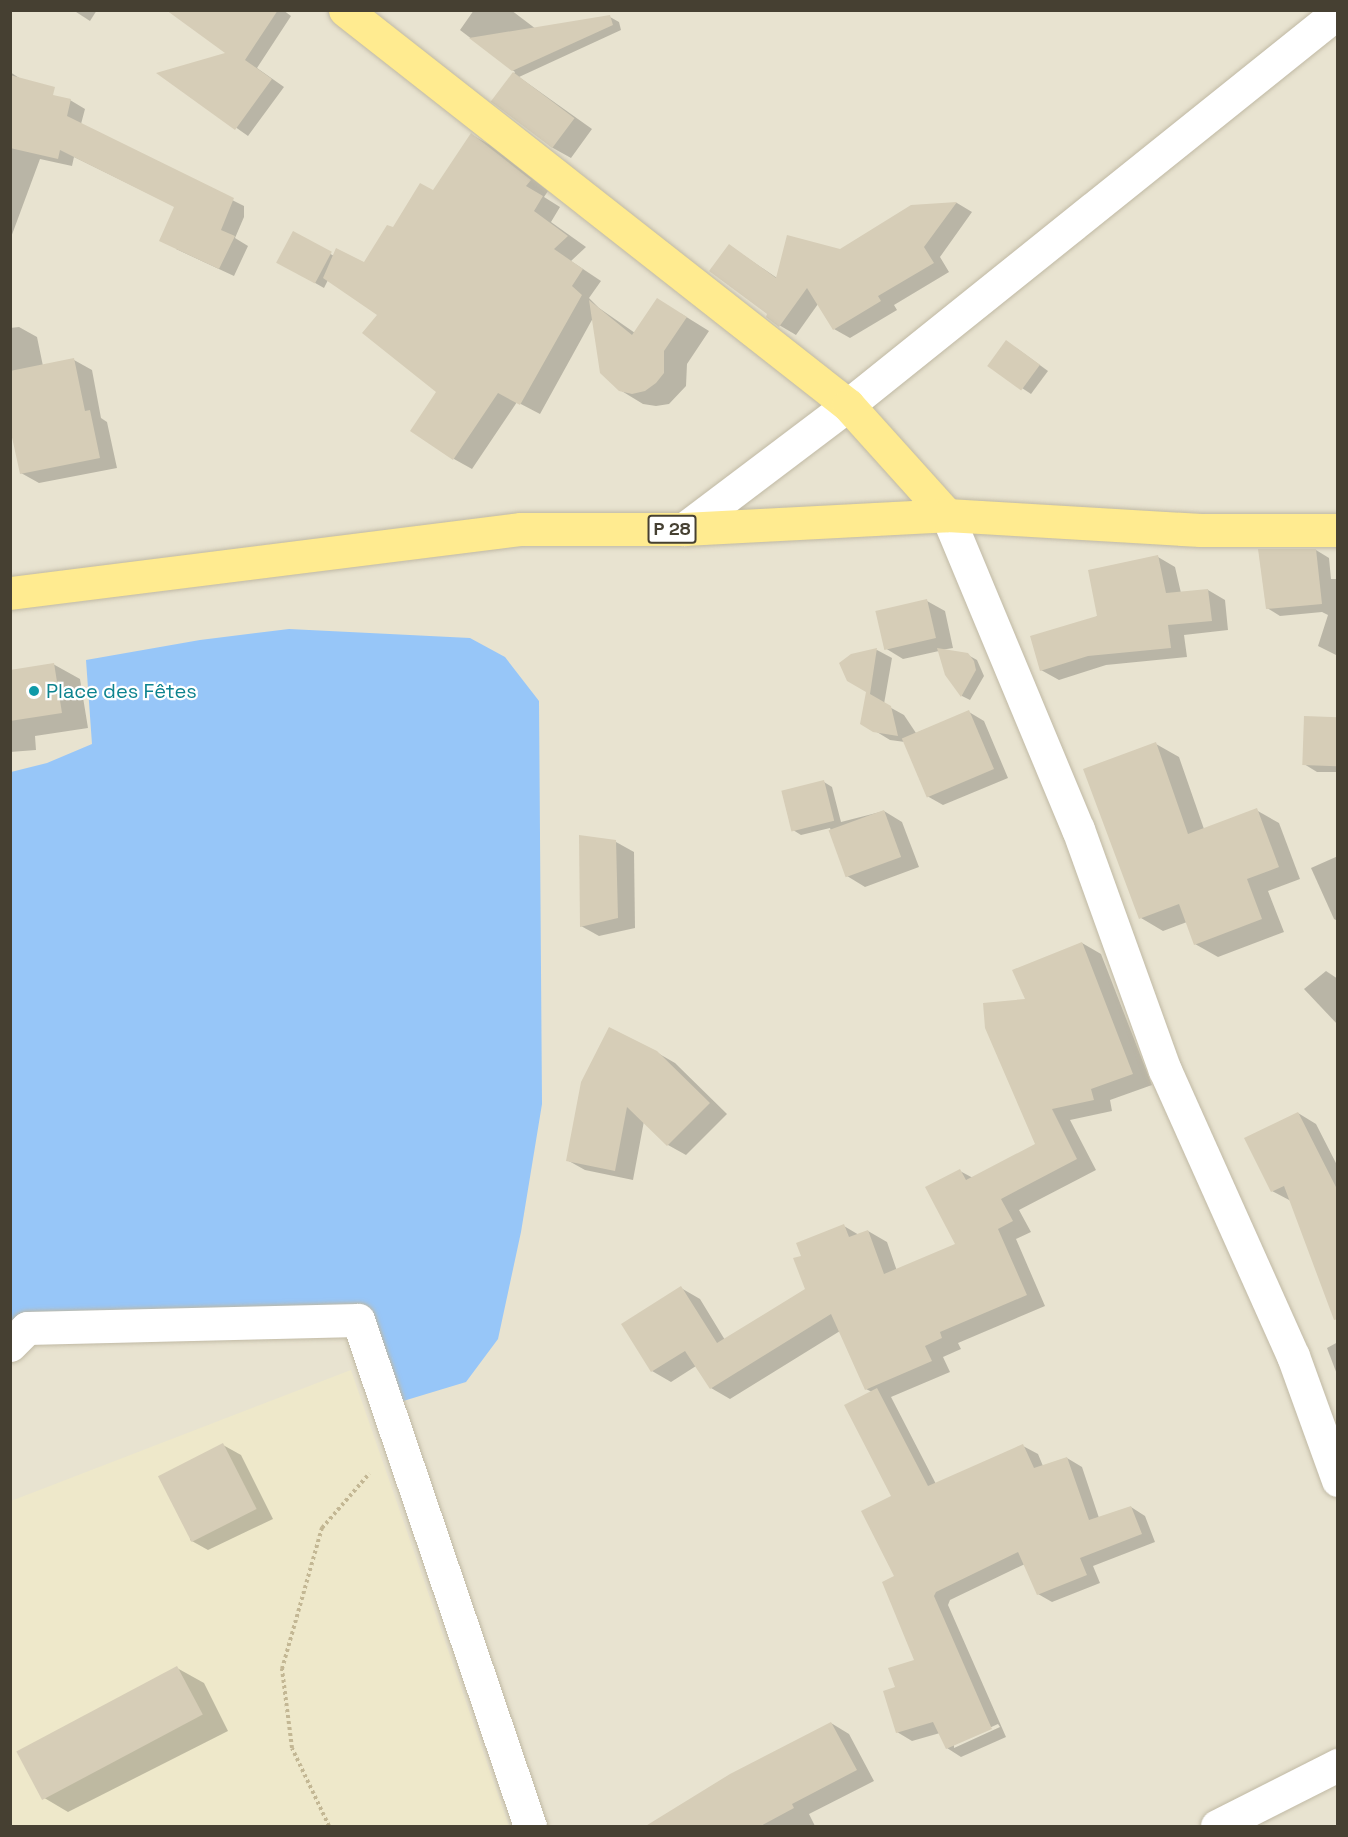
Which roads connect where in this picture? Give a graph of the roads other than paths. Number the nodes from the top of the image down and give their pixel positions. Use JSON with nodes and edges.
{"nodes":[{"id":1,"x":345,"y":10,"type":"edge"},
{"id":2,"x":1338,"y":12,"type":"edge"},
{"id":3,"x":848,"y":405,"type":"junction"},
{"id":4,"x":947,"y":514,"type":"junction"},
{"id":5,"x":684,"y":529,"type":"junction"},
{"id":6,"x":1338,"y":530,"type":"edge"},
{"id":7,"x":10,"y":593,"type":"edge"},
{"id":8,"x":10,"y":1345,"type":"edge"},
{"id":9,"x":1338,"y":1480,"type":"edge"},
{"id":10,"x":1338,"y":1765,"type":"edge"},
{"id":11,"x":530,"y":1827,"type":"edge"},
{"id":12,"x":1217,"y":1827,"type":"edge"}],
"edges":[{"from":1,"to":3,"type":"main road"},
{"from":2,"to":3,"type":"street"},
{"from":3,"to":4,"type":"main road"},
{"from":3,"to":5,"type":"street"},
{"from":4,"to":5,"type":"main road","number":"P 28"},
{"from":4,"to":6,"type":"main road","number":"P 28"},
{"from":4,"to":9,"type":"street"},
{"from":5,"to":7,"type":"main road","number":"P 28"},
{"from":8,"to":11,"type":"street"},
{"from":10,"to":12,"type":"street"}]}
